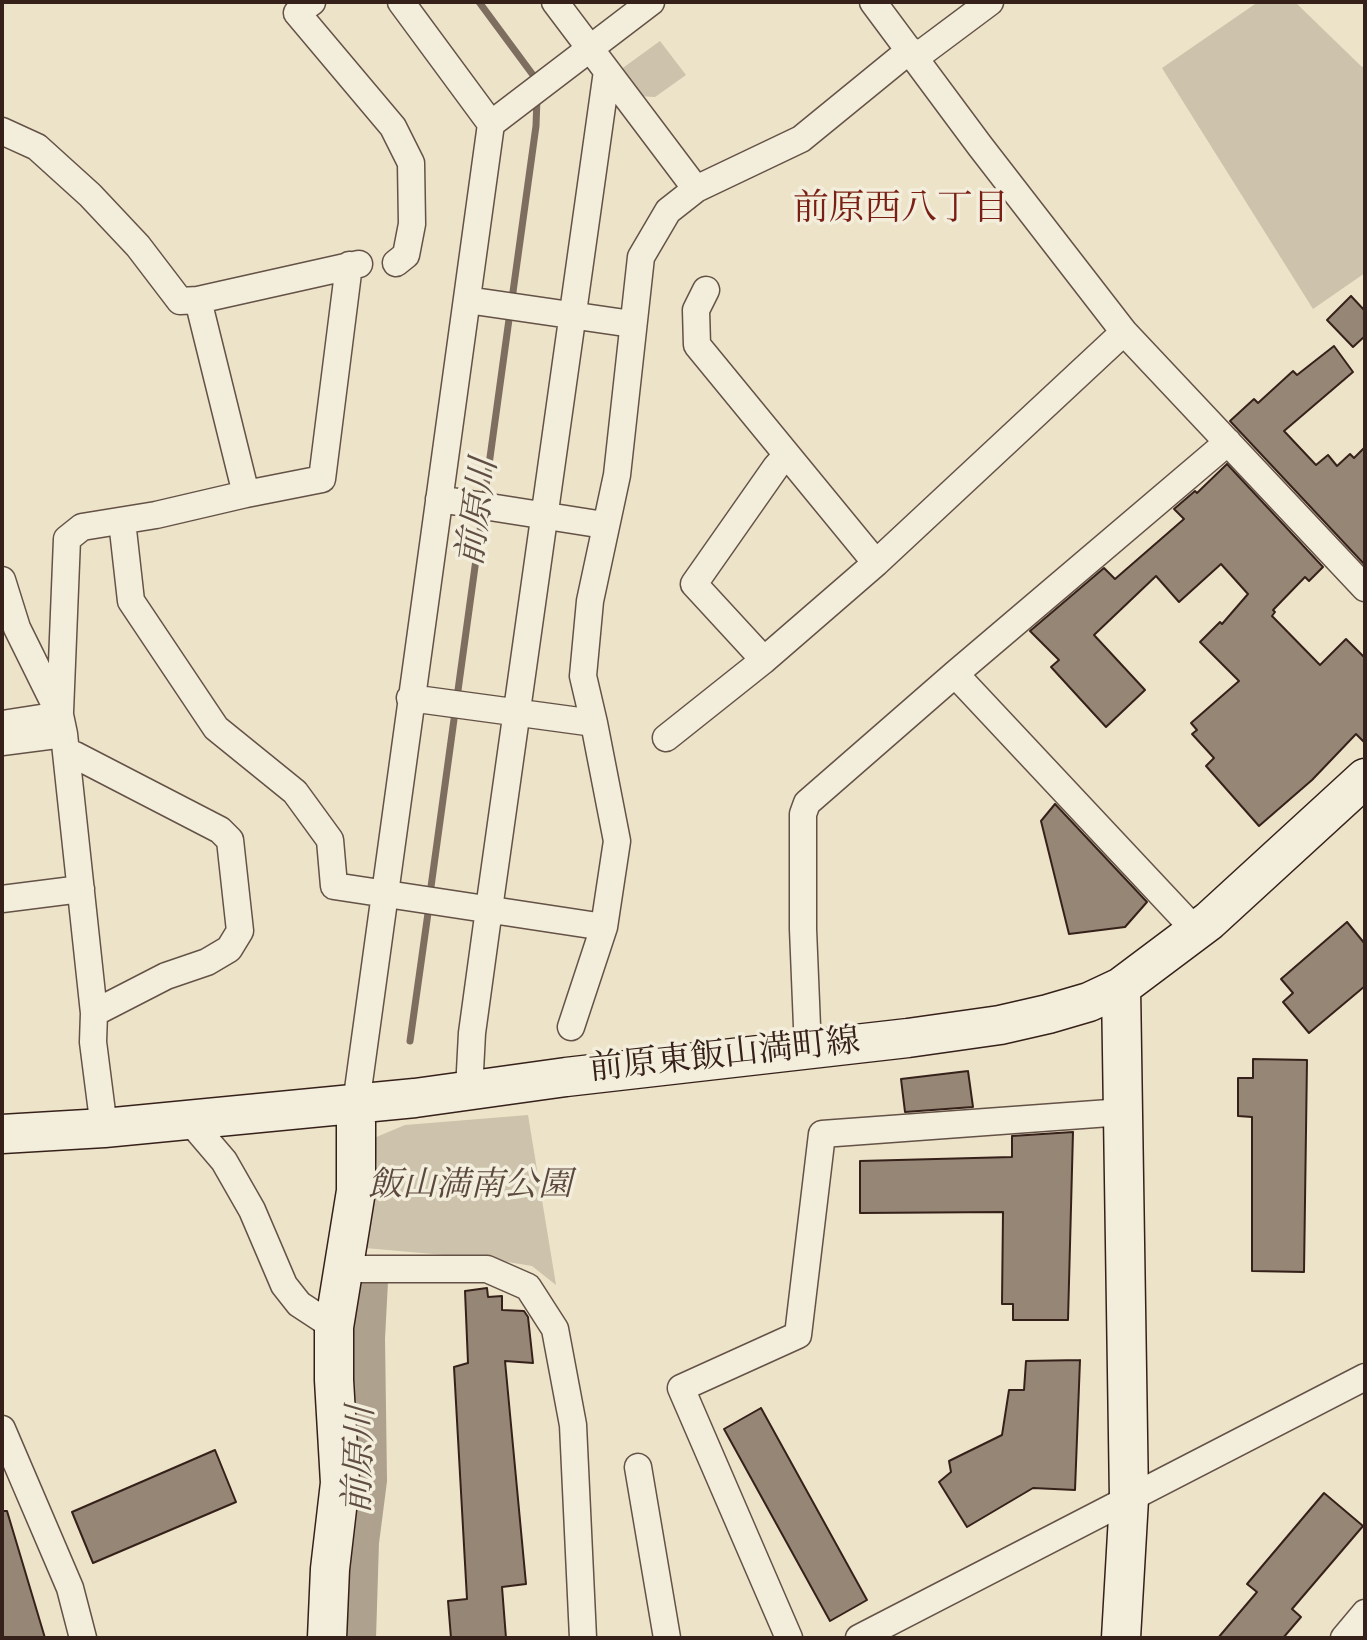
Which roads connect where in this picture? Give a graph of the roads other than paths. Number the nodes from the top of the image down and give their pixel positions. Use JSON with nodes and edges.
{"nodes":[{"id":1,"x":312,"y":2,"type":"edge"},
{"id":2,"x":401,"y":2,"type":"edge"},
{"id":3,"x":555,"y":2,"type":"edge"},
{"id":4,"x":651,"y":2,"type":"edge"},
{"id":5,"x":873,"y":2,"type":"edge"},
{"id":6,"x":990,"y":2,"type":"edge"},
{"id":7,"x":590,"y":49,"type":"junction"},
{"id":8,"x":913,"y":54,"type":"junction"},
{"id":9,"x":607,"y":71,"type":"junction"},
{"id":10,"x":491,"y":124,"type":"junction"},
{"id":11,"x":2,"y":131,"type":"edge"},
{"id":12,"x":696,"y":189,"type":"junction"},
{"id":13,"x":396,"y":263,"type":"dead end"},
{"id":14,"x":706,"y":290,"type":"dead end"},
{"id":15,"x":198,"y":300,"type":"junction"},
{"id":16,"x":467,"y":300,"type":"junction"},
{"id":17,"x":572,"y":315,"type":"junction"},
{"id":18,"x":632,"y":324,"type":"junction"},
{"id":19,"x":1124,"y":332,"type":"junction"},
{"id":20,"x":1228,"y":442,"type":"junction"},
{"id":21,"x":787,"y":455,"type":"junction"},
{"id":22,"x":246,"y":494,"type":"junction"},
{"id":23,"x":439,"y":499,"type":"junction"},
{"id":24,"x":544,"y":516,"type":"junction"},
{"id":25,"x":122,"y":521,"type":"junction"},
{"id":26,"x":604,"y":525,"type":"junction"},
{"id":27,"x":876,"y":563,"type":"junction"},
{"id":28,"x":2,"y":580,"type":"edge"},
{"id":29,"x":1365,"y":588,"type":"edge"},
{"id":30,"x":764,"y":660,"type":"junction"},
{"id":31,"x":955,"y":674,"type":"junction"},
{"id":32,"x":410,"y":698,"type":"junction"},
{"id":33,"x":516,"y":713,"type":"junction"},
{"id":34,"x":594,"y":723,"type":"junction"},
{"id":35,"x":2,"y":724,"type":"edge"},
{"id":36,"x":63,"y":735,"type":"junction"},
{"id":37,"x":666,"y":738,"type":"dead end"},
{"id":38,"x":2,"y":742,"type":"edge"},
{"id":39,"x":1365,"y":778,"type":"edge"},
{"id":40,"x":81,"y":889,"type":"junction"},
{"id":41,"x":385,"y":893,"type":"junction"},
{"id":42,"x":2,"y":899,"type":"edge"},
{"id":43,"x":489,"y":909,"type":"junction"},
{"id":44,"x":604,"y":927,"type":"junction"},
{"id":45,"x":1196,"y":931,"type":"junction"},
{"id":46,"x":1121,"y":987,"type":"junction"},
{"id":47,"x":94,"y":1013,"type":"junction"},
{"id":48,"x":571,"y":1027,"type":"dead end"},
{"id":49,"x":808,"y":1051,"type":"junction"},
{"id":50,"x":469,"y":1090,"type":"junction"},
{"id":51,"x":356,"y":1104,"type":"junction"},
{"id":52,"x":1123,"y":1112,"type":"junction"},
{"id":53,"x":189,"y":1120,"type":"junction"},
{"id":54,"x":104,"y":1128,"type":"junction"},
{"id":55,"x":2,"y":1134,"type":"edge"},
{"id":56,"x":345,"y":1269,"type":"junction"},
{"id":57,"x":334,"y":1327,"type":"junction"},
{"id":58,"x":1365,"y":1377,"type":"edge"},
{"id":59,"x":2,"y":1429,"type":"edge"},
{"id":60,"x":638,"y":1467,"type":"dead end"},
{"id":61,"x":1129,"y":1499,"type":"junction"},
{"id":62,"x":1365,"y":1613,"type":"edge"},
{"id":63,"x":83,"y":1638,"type":"edge"},
{"id":64,"x":327,"y":1638,"type":"edge"},
{"id":65,"x":583,"y":1638,"type":"edge"},
{"id":66,"x":667,"y":1638,"type":"edge"},
{"id":67,"x":789,"y":1638,"type":"edge"},
{"id":68,"x":859,"y":1638,"type":"edge"},
{"id":69,"x":1121,"y":1638,"type":"edge"},
{"id":70,"x":1344,"y":1638,"type":"edge"}],
"edges":[{"from":1,"to":13,"type":"street"},
{"from":2,"to":10,"type":"street"},
{"from":3,"to":7,"type":"street"},
{"from":4,"to":7,"type":"street"},
{"from":5,"to":8,"type":"street"},
{"from":6,"to":8,"type":"street"},
{"from":7,"to":9,"type":"street"},
{"from":7,"to":10,"type":"street"},
{"from":8,"to":12,"type":"street"},
{"from":8,"to":19,"type":"street"},
{"from":9,"to":12,"type":"street"},
{"from":9,"to":17,"type":"street"},
{"from":10,"to":16,"type":"street"},
{"from":11,"to":15,"type":"street"},
{"from":12,"to":18,"type":"street"},
{"from":14,"to":21,"type":"street"},
{"from":15,"to":22,"type":"street"},
{"from":15,"to":22,"type":"street"},
{"from":16,"to":17,"type":"street"},
{"from":16,"to":23,"type":"street"},
{"from":17,"to":18,"type":"street"},
{"from":17,"to":24,"type":"street"},
{"from":18,"to":26,"type":"street"},
{"from":19,"to":20,"type":"street"},
{"from":19,"to":27,"type":"street"},
{"from":20,"to":29,"type":"street"},
{"from":20,"to":31,"type":"street"},
{"from":21,"to":27,"type":"street"},
{"from":21,"to":30,"type":"street"},
{"from":22,"to":25,"type":"street"},
{"from":23,"to":24,"type":"street"},
{"from":23,"to":32,"type":"street"},
{"from":24,"to":26,"type":"street"},
{"from":24,"to":33,"type":"street"},
{"from":25,"to":36,"type":"street"},
{"from":25,"to":41,"type":"street"},
{"from":26,"to":34,"type":"street"},
{"from":27,"to":30,"type":"street"},
{"from":28,"to":36,"type":"street"},
{"from":30,"to":37,"type":"street"},
{"from":31,"to":45,"type":"street"},
{"from":31,"to":49,"type":"street"},
{"from":32,"to":33,"type":"street"},
{"from":32,"to":41,"type":"street"},
{"from":33,"to":34,"type":"street"},
{"from":33,"to":43,"type":"street"},
{"from":34,"to":44,"type":"street"},
{"from":35,"to":36,"type":"street"},
{"from":36,"to":38,"type":"street"},
{"from":36,"to":40,"type":"street"},
{"from":36,"to":47,"type":"street"},
{"from":39,"to":45,"type":"street","name":"前原東飯山満町線"},
{"from":40,"to":42,"type":"street"},
{"from":40,"to":47,"type":"street"},
{"from":41,"to":43,"type":"street"},
{"from":41,"to":51,"type":"street"},
{"from":43,"to":44,"type":"street"},
{"from":43,"to":50,"type":"street"},
{"from":44,"to":48,"type":"street"},
{"from":45,"to":46,"type":"street","name":"前原東飯山満町線"},
{"from":46,"to":49,"type":"street","name":"前原東飯山満町線"},
{"from":46,"to":52,"type":"street"},
{"from":47,"to":54,"type":"street"},
{"from":49,"to":50,"type":"street","name":"前原東飯山満町線"},
{"from":50,"to":51,"type":"street","name":"前原東飯山満町線"},
{"from":51,"to":53,"type":"street","name":"前原東飯山満町線"},
{"from":51,"to":56,"type":"street"},
{"from":52,"to":61,"type":"street"},
{"from":52,"to":67,"type":"street"},
{"from":53,"to":54,"type":"street","name":"前原東飯山満町線"},
{"from":53,"to":57,"type":"street"},
{"from":54,"to":55,"type":"street","name":"前原東飯山満町線"},
{"from":56,"to":57,"type":"street"},
{"from":56,"to":65,"type":"street"},
{"from":57,"to":64,"type":"street"},
{"from":58,"to":61,"type":"street"},
{"from":59,"to":63,"type":"street"},
{"from":60,"to":66,"type":"street"},
{"from":61,"to":68,"type":"street"},
{"from":61,"to":69,"type":"street"},
{"from":62,"to":70,"type":"street"}]}
